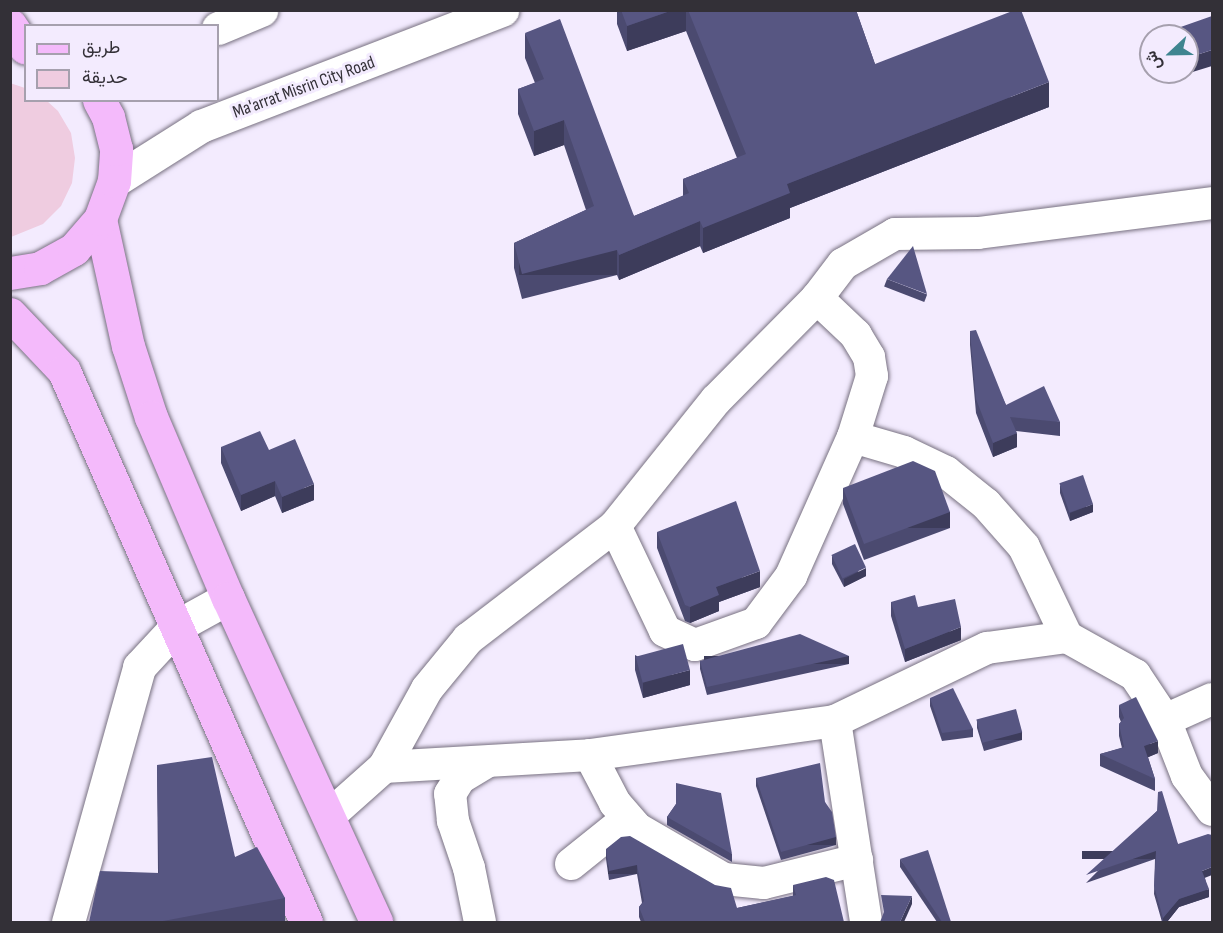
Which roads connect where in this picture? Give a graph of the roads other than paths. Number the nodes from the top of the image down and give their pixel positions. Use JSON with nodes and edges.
{"nodes":[{"id":1,"x":261,"y":10,"type":"edge"},
{"id":2,"x":502,"y":10,"type":"edge"},
{"id":3,"x":10,"y":25,"type":"edge"},
{"id":4,"x":219,"y":28,"type":"edge"},
{"id":5,"x":24,"y":46,"type":"edge"},
{"id":6,"x":100,"y":102,"type":"edge"},
{"id":7,"x":114,"y":181,"type":"junction"},
{"id":8,"x":1212,"y":203,"type":"edge"},
{"id":9,"x":100,"y":219,"type":"junction"},
{"id":10,"x":10,"y":273,"type":"edge"},
{"id":11,"x":817,"y":298,"type":"junction"},
{"id":12,"x":10,"y":314,"type":"edge"},
{"id":13,"x":853,"y":437,"type":"junction"},
{"id":14,"x":615,"y":526,"type":"junction"},
{"id":15,"x":228,"y":598,"type":"junction"},
{"id":16,"x":177,"y":627,"type":"junction"},
{"id":17,"x":1067,"y":638,"type":"junction"},
{"id":18,"x":1212,"y":699,"type":"edge"},
{"id":19,"x":1165,"y":720,"type":"junction"},
{"id":20,"x":835,"y":721,"type":"junction"},
{"id":21,"x":590,"y":755,"type":"junction"},
{"id":22,"x":485,"y":763,"type":"junction"},
{"id":23,"x":384,"y":767,"type":"junction"},
{"id":24,"x":1212,"y":810,"type":"edge"},
{"id":25,"x":329,"y":816,"type":"junction"},
{"id":26,"x":627,"y":819,"type":"junction"},
{"id":27,"x":857,"y":860,"type":"junction"},
{"id":28,"x":571,"y":864,"type":"dead end"},
{"id":29,"x":69,"y":922,"type":"edge"},
{"id":30,"x":306,"y":922,"type":"edge"},
{"id":31,"x":376,"y":922,"type":"edge"},
{"id":32,"x":480,"y":922,"type":"edge"},
{"id":33,"x":866,"y":922,"type":"edge"}],
"edges":[{"from":1,"to":4,"type":"main road"},
{"from":2,"to":7,"type":"main road","name":"Ma'arrat Misrin City Road"},
{"from":3,"to":5,"type":"main road"},
{"from":6,"to":7,"type":"main road"},
{"from":7,"to":9,"type":"main road"},
{"from":8,"to":11,"type":"street"},
{"from":9,"to":10,"type":"main road"},
{"from":9,"to":15,"type":"main road"},
{"from":11,"to":13,"type":"street"},
{"from":11,"to":14,"type":"street"},
{"from":12,"to":16,"type":"main road"},
{"from":13,"to":14,"type":"street"},
{"from":13,"to":17,"type":"street"},
{"from":14,"to":23,"type":"street"},
{"from":15,"to":16,"type":"main road"},
{"from":15,"to":25,"type":"main road"},
{"from":16,"to":29,"type":"main road"},
{"from":16,"to":30,"type":"main road"},
{"from":17,"to":19,"type":"street"},
{"from":17,"to":20,"type":"street"},
{"from":18,"to":19,"type":"street"},
{"from":19,"to":24,"type":"street"},
{"from":20,"to":21,"type":"street"},
{"from":20,"to":27,"type":"street"},
{"from":21,"to":22,"type":"street"},
{"from":21,"to":26,"type":"street"},
{"from":22,"to":23,"type":"street"},
{"from":22,"to":32,"type":"street"},
{"from":23,"to":25,"type":"street"},
{"from":25,"to":31,"type":"main road"},
{"from":26,"to":27,"type":"street"},
{"from":26,"to":28,"type":"street"},
{"from":27,"to":33,"type":"street"}]}
